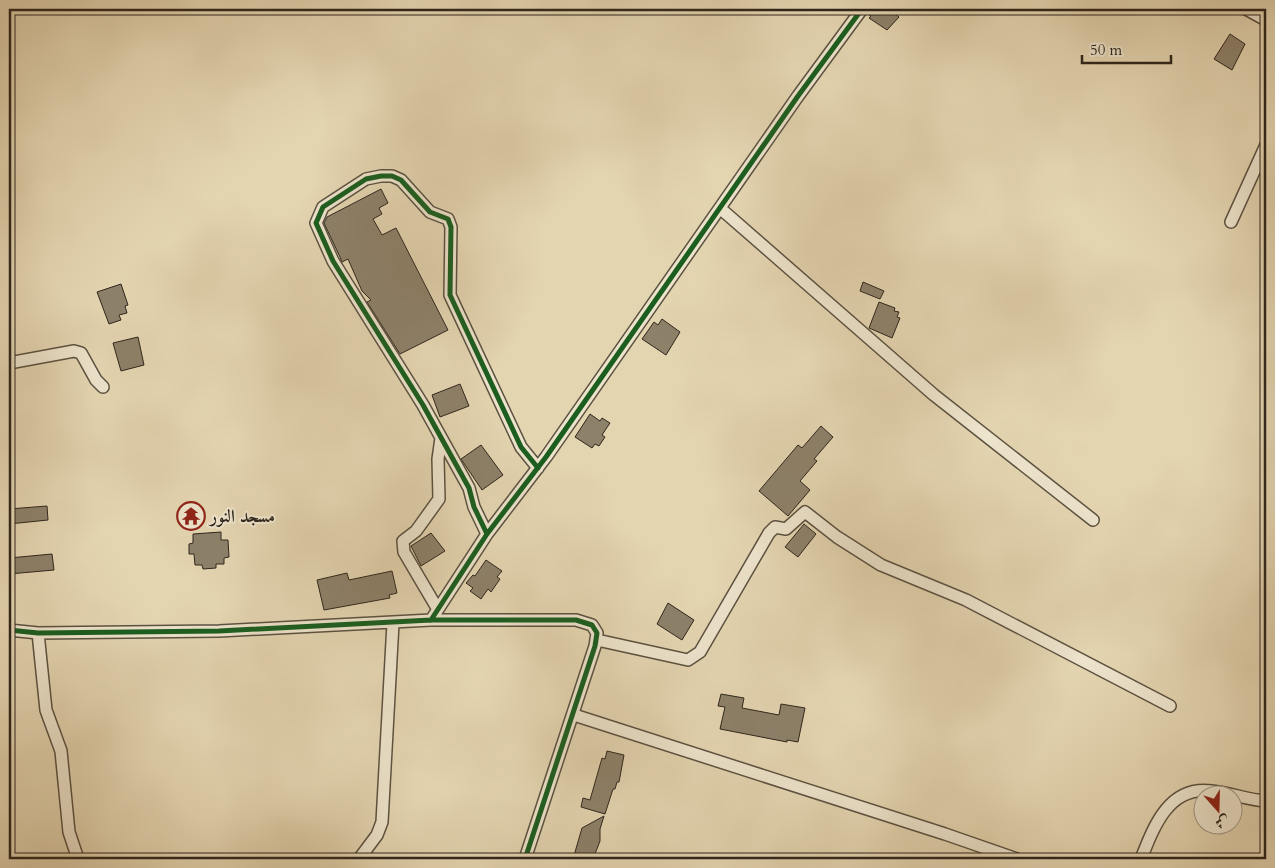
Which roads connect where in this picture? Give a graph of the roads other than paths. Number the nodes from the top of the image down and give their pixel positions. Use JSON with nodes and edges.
{"nodes":[{"id":1,"x":862,"y":9,"type":"edge"},
{"id":2,"x":1246,"y":9,"type":"edge"},
{"id":3,"x":1266,"y":20,"type":"edge"},
{"id":4,"x":1266,"y":145,"type":"edge"},
{"id":5,"x":721,"y":209,"type":"junction"},
{"id":6,"x":1231,"y":222,"type":"dead end"},
{"id":7,"x":9,"y":363,"type":"edge"},
{"id":8,"x":103,"y":387,"type":"dead end"},
{"id":9,"x":441,"y":438,"type":"junction"},
{"id":10,"x":538,"y":468,"type":"junction"},
{"id":11,"x":1093,"y":520,"type":"dead end"},
{"id":12,"x":488,"y":534,"type":"junction"},
{"id":13,"x":437,"y":608,"type":"junction"},
{"id":14,"x":431,"y":620,"type":"junction"},
{"id":15,"x":393,"y":623,"type":"junction"},
{"id":16,"x":9,"y":630,"type":"edge"},
{"id":17,"x":38,"y":633,"type":"junction"},
{"id":18,"x":597,"y":640,"type":"junction"},
{"id":19,"x":1170,"y":706,"type":"dead end"},
{"id":20,"x":574,"y":715,"type":"junction"},
{"id":21,"x":1266,"y":801,"type":"edge"},
{"id":22,"x":78,"y":859,"type":"edge"},
{"id":23,"x":359,"y":859,"type":"edge"},
{"id":24,"x":525,"y":859,"type":"edge"},
{"id":25,"x":1017,"y":859,"type":"edge"},
{"id":26,"x":1141,"y":859,"type":"edge"}],
"edges":[{"from":1,"to":5,"type":"street"},
{"from":2,"to":3,"type":"street"},
{"from":4,"to":6,"type":"street"},
{"from":5,"to":10,"type":"street"},
{"from":5,"to":11,"type":"street"},
{"from":7,"to":8,"type":"street"},
{"from":9,"to":10,"type":"street"},
{"from":9,"to":12,"type":"street"},
{"from":9,"to":13,"type":"street"},
{"from":10,"to":12,"type":"street"},
{"from":12,"to":13,"type":"street"},
{"from":13,"to":14,"type":"street"},
{"from":14,"to":15,"type":"street"},
{"from":14,"to":18,"type":"street"},
{"from":15,"to":17,"type":"street"},
{"from":15,"to":23,"type":"street"},
{"from":16,"to":17,"type":"street"},
{"from":17,"to":22,"type":"street"},
{"from":18,"to":19,"type":"street"},
{"from":18,"to":20,"type":"street"},
{"from":20,"to":24,"type":"street"},
{"from":20,"to":25,"type":"street"},
{"from":21,"to":26,"type":"street"}]}
